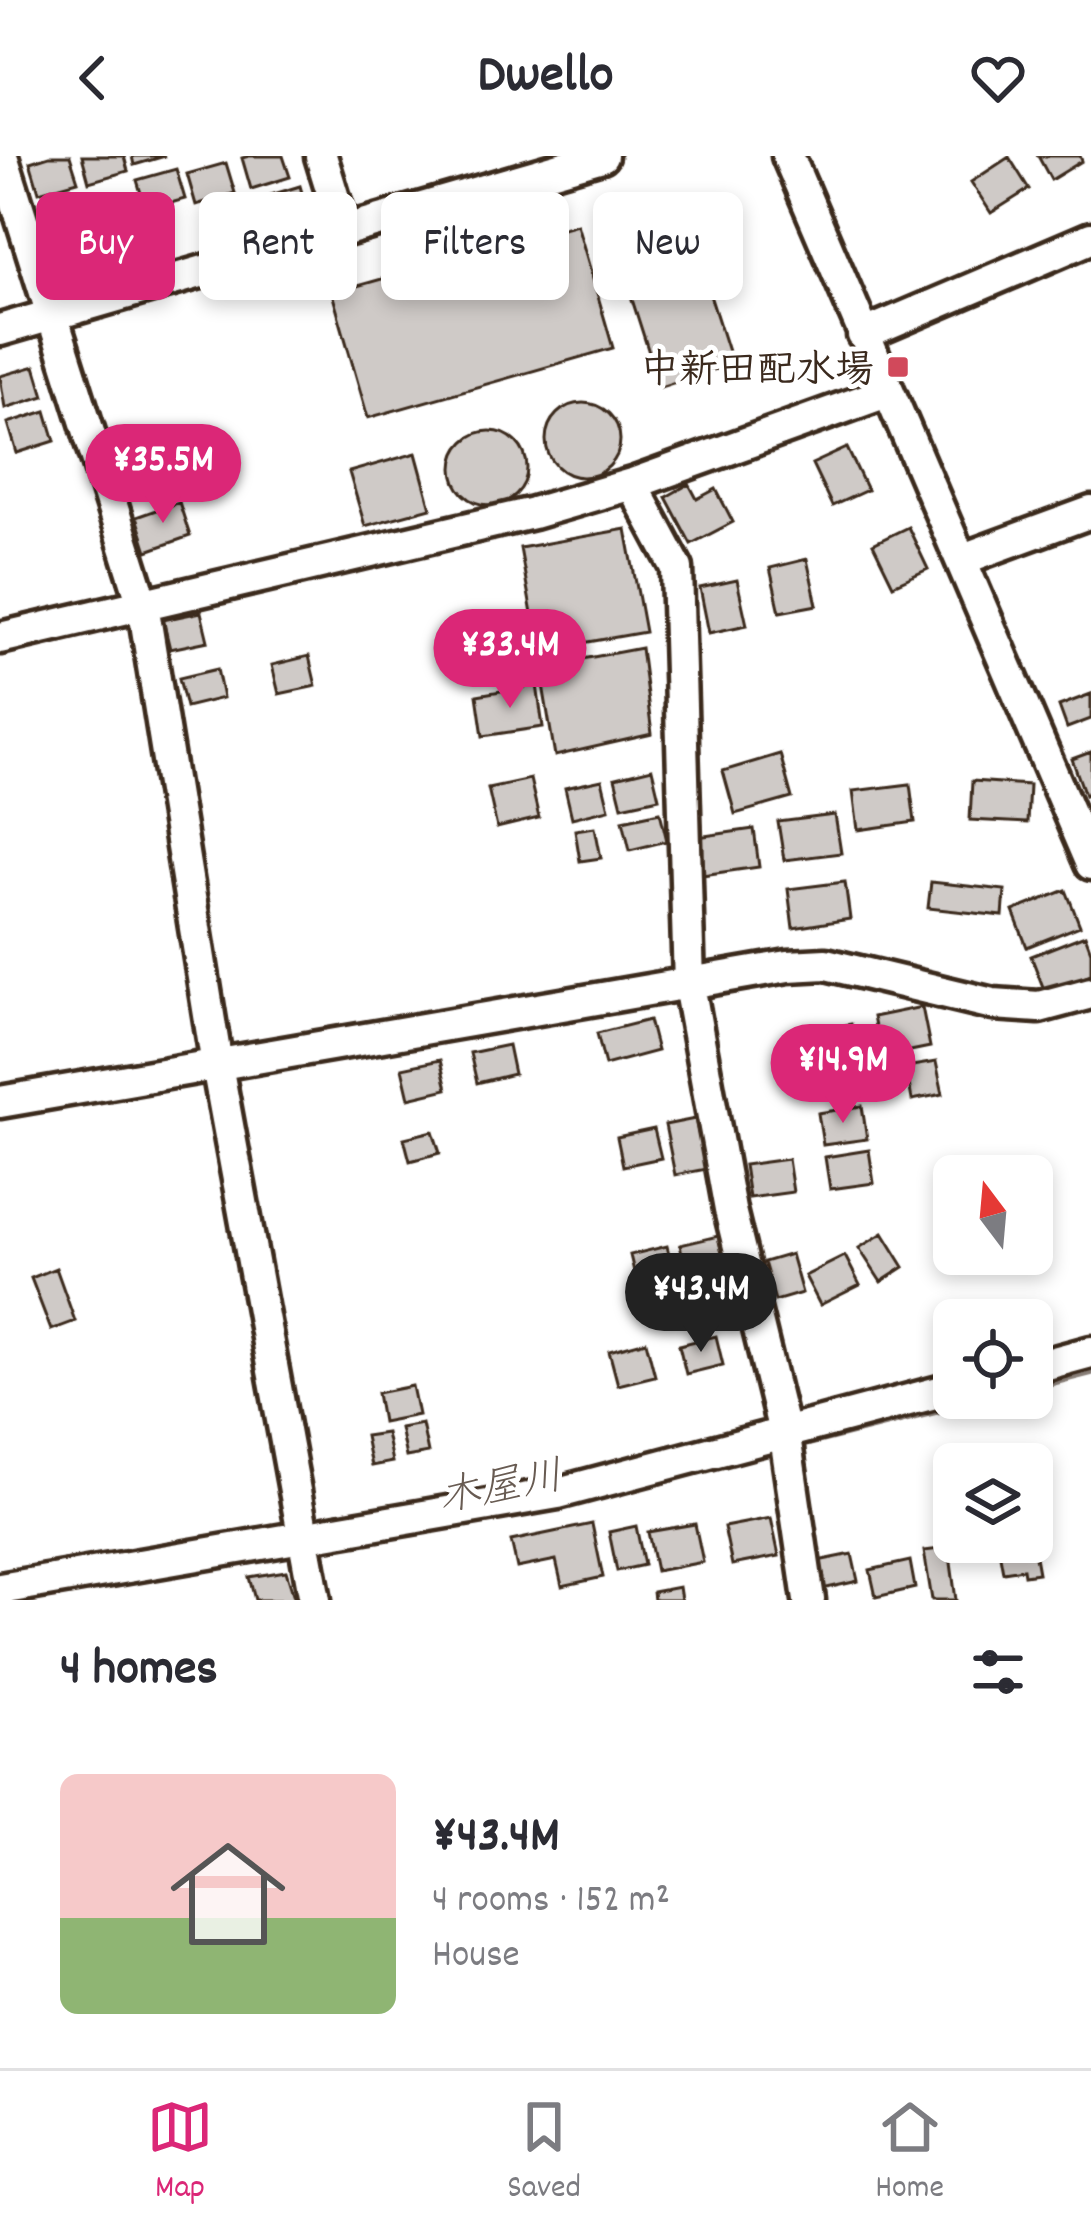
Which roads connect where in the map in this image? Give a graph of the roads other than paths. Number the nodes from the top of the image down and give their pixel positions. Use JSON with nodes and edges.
{"nodes":[{"id":1,"x":2,"y":156,"type":"edge"},
{"id":2,"x":321,"y":156,"type":"edge"},
{"id":3,"x":602,"y":156,"type":"edge"},
{"id":4,"x":788,"y":156,"type":"edge"},
{"id":5,"x":332,"y":192,"type":"edge"},
{"id":6,"x":357,"y":227,"type":"edge"},
{"id":7,"x":1091,"y":238,"type":"edge"},
{"id":8,"x":199,"y":273,"type":"edge"},
{"id":9,"x":53,"y":315,"type":"junction"},
{"id":10,"x":0,"y":330,"type":"edge"},
{"id":11,"x":863,"y":335,"type":"junction"},
{"id":12,"x":886,"y":392,"type":"junction"},
{"id":13,"x":632,"y":484,"type":"junction"},
{"id":14,"x":1091,"y":512,"type":"edge"},
{"id":15,"x":963,"y":559,"type":"junction"},
{"id":16,"x":143,"y":604,"type":"junction"},
{"id":17,"x":0,"y":638,"type":"edge"},
{"id":18,"x":1091,"y":864,"type":"edge"},
{"id":19,"x":688,"y":986,"type":"junction"},
{"id":20,"x":1091,"y":993,"type":"edge"},
{"id":21,"x":217,"y":1065,"type":"junction"},
{"id":22,"x":0,"y":1102,"type":"edge"},
{"id":23,"x":1091,"y":1352,"type":"edge"},
{"id":24,"x":1053,"y":1362,"type":"edge"},
{"id":25,"x":933,"y":1395,"type":"edge"},
{"id":26,"x":787,"y":1445,"type":"junction"},
{"id":27,"x":303,"y":1546,"type":"junction"},
{"id":28,"x":0,"y":1588,"type":"edge"},
{"id":29,"x":315,"y":1600,"type":"edge"},
{"id":30,"x":809,"y":1600,"type":"edge"}],
"edges":[{"from":1,"to":9,"type":"street"},
{"from":2,"to":5,"type":"street"},
{"from":3,"to":6,"type":"street"},
{"from":4,"to":11,"type":"street"},
{"from":7,"to":11,"type":"street"},
{"from":8,"to":9,"type":"street"},
{"from":9,"to":10,"type":"street"},
{"from":9,"to":16,"type":"street"},
{"from":11,"to":12,"type":"street"},
{"from":12,"to":13,"type":"street"},
{"from":12,"to":15,"type":"street"},
{"from":13,"to":16,"type":"street"},
{"from":13,"to":19,"type":"street"},
{"from":14,"to":15,"type":"street"},
{"from":15,"to":18,"type":"street"},
{"from":16,"to":17,"type":"street"},
{"from":16,"to":21,"type":"street"},
{"from":19,"to":20,"type":"street"},
{"from":19,"to":21,"type":"street"},
{"from":19,"to":26,"type":"street"},
{"from":21,"to":22,"type":"street"},
{"from":21,"to":27,"type":"street"},
{"from":23,"to":24,"type":"street"},
{"from":25,"to":26,"type":"street"},
{"from":26,"to":27,"type":"street"},
{"from":26,"to":30,"type":"street"},
{"from":27,"to":28,"type":"street"},
{"from":27,"to":29,"type":"street"}]}
